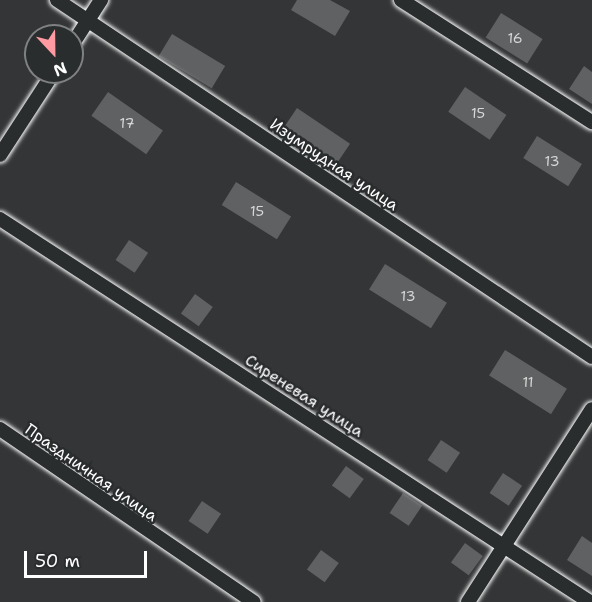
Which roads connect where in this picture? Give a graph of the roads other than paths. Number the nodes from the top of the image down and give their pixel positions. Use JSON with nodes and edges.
{"nodes":[{"id":1,"x":57,"y":0,"type":"edge"},
{"id":2,"x":101,"y":0,"type":"edge"},
{"id":3,"x":401,"y":0,"type":"edge"},
{"id":4,"x":88,"y":21,"type":"junction"},
{"id":5,"x":84,"y":27,"type":"edge"},
{"id":6,"x":46,"y":84,"type":"edge"},
{"id":7,"x":592,"y":122,"type":"edge"},
{"id":8,"x":0,"y":155,"type":"edge"},
{"id":9,"x":0,"y":219,"type":"edge"},
{"id":10,"x":592,"y":357,"type":"edge"},
{"id":11,"x":592,"y":409,"type":"edge"},
{"id":12,"x":0,"y":429,"type":"edge"},
{"id":13,"x":504,"y":546,"type":"junction"},
{"id":14,"x":254,"y":602,"type":"edge"},
{"id":15,"x":468,"y":602,"type":"edge"},
{"id":16,"x":590,"y":602,"type":"edge"}],
"edges":[{"from":1,"to":4,"type":"street","name":"Изумрудная улица"},
{"from":2,"to":4,"type":"street"},
{"from":3,"to":7,"type":"street"},
{"from":4,"to":5,"type":"street"},
{"from":4,"to":10,"type":"street","name":"Изумрудная улица"},
{"from":6,"to":8,"type":"street"},
{"from":9,"to":13,"type":"street","name":"Сиреневая улица"},
{"from":11,"to":13,"type":"street"},
{"from":12,"to":14,"type":"street","name":"Праздничная улица"},
{"from":13,"to":15,"type":"street"},
{"from":13,"to":16,"type":"street","name":"Сиреневая улица"}]}
